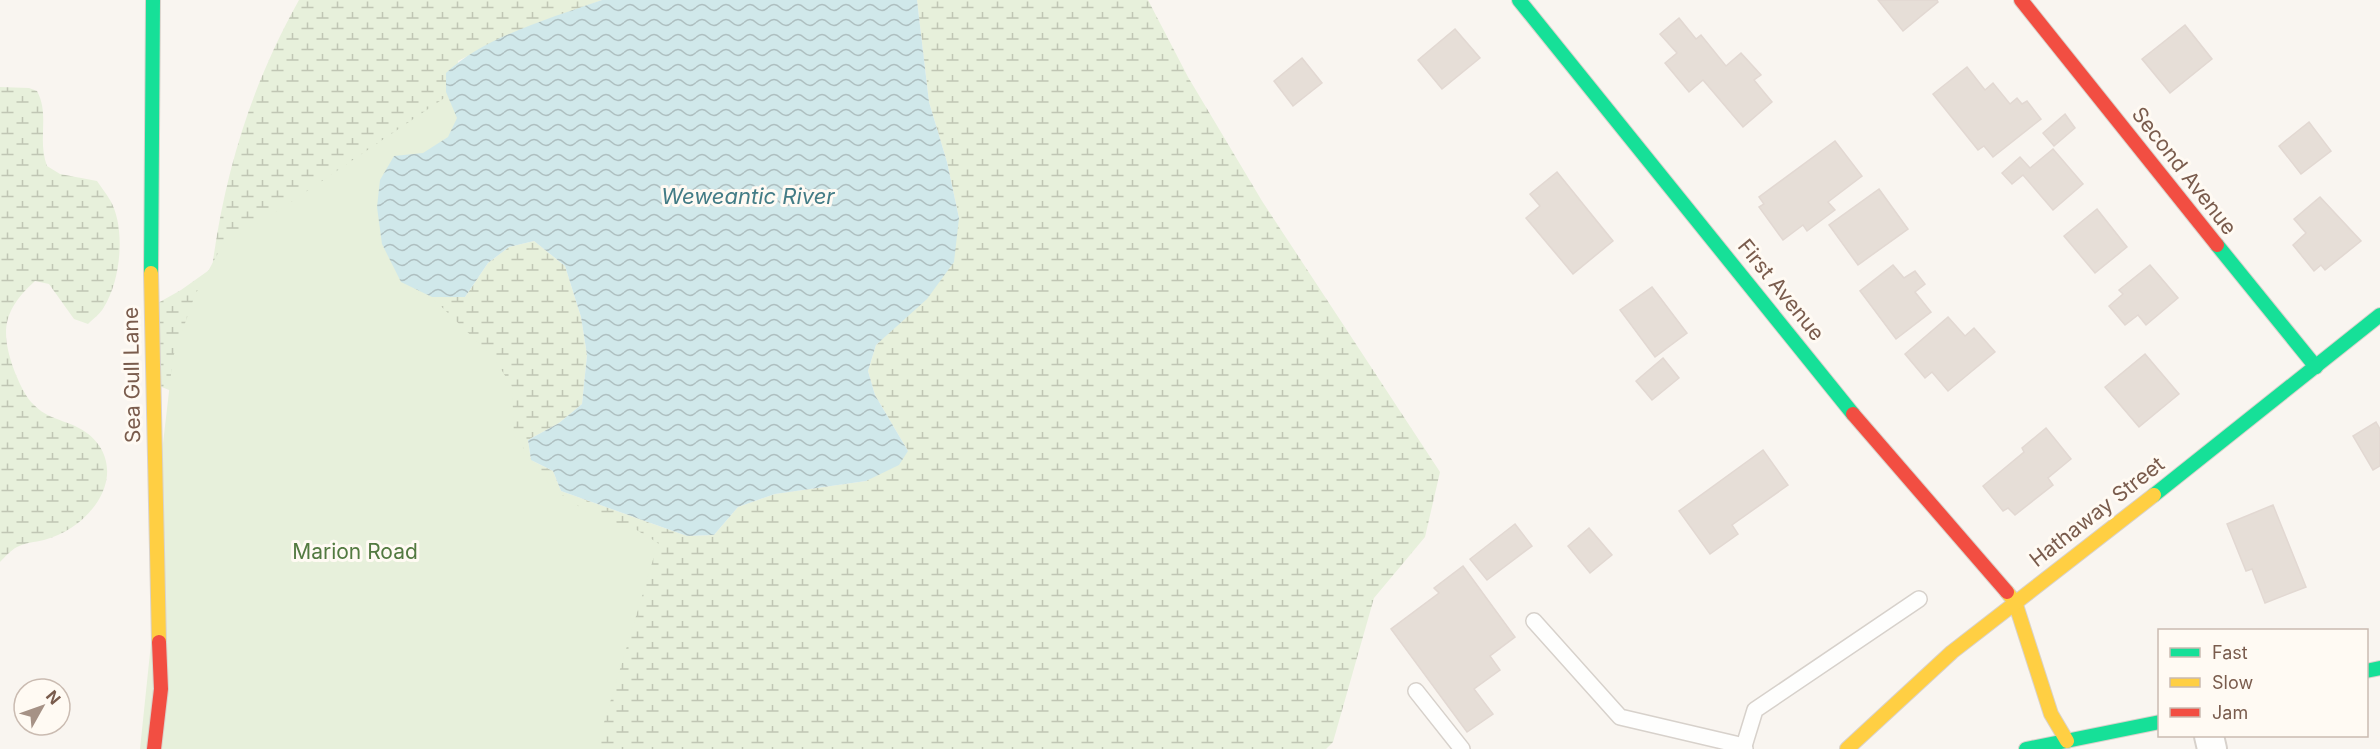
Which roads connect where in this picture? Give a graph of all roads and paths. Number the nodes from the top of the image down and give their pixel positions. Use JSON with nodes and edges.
{"nodes":[{"id":1,"x":153,"y":0,"type":"edge"},
{"id":2,"x":1519,"y":0,"type":"edge"},
{"id":3,"x":2021,"y":0,"type":"edge"},
{"id":4,"x":2380,"y":315,"type":"edge"},
{"id":5,"x":2316,"y":367,"type":"junction"},
{"id":6,"x":1919,"y":599,"type":"dead end"},
{"id":7,"x":2015,"y":602,"type":"junction"},
{"id":8,"x":1534,"y":621,"type":"dead end"},
{"id":9,"x":1416,"y":691,"type":"dead end"},
{"id":10,"x":2158,"y":722,"type":"edge"},
{"id":11,"x":2067,"y":741,"type":"junction"},
{"id":12,"x":1744,"y":748,"type":"edge"},
{"id":13,"x":154,"y":749,"type":"edge"},
{"id":14,"x":1462,"y":749,"type":"edge"},
{"id":15,"x":1846,"y":749,"type":"edge"},
{"id":16,"x":2026,"y":749,"type":"edge"}],
"edges":[{"from":1,"to":13,"type":"street","name":"Sea Gull Lane"},
{"from":2,"to":7,"type":"street","name":"First Avenue"},
{"from":3,"to":5,"type":"street","name":"Second Avenue"},
{"from":4,"to":5,"type":"street","name":"Hathaway Street"},
{"from":5,"to":7,"type":"street","name":"Hathaway Street"},
{"from":6,"to":12,"type":"lane"},
{"from":7,"to":11,"type":"street"},
{"from":7,"to":15,"type":"street","name":"Hathaway Street"},
{"from":8,"to":12,"type":"lane"},
{"from":9,"to":14,"type":"lane"},
{"from":10,"to":11,"type":"street"},
{"from":11,"to":16,"type":"street"}]}
